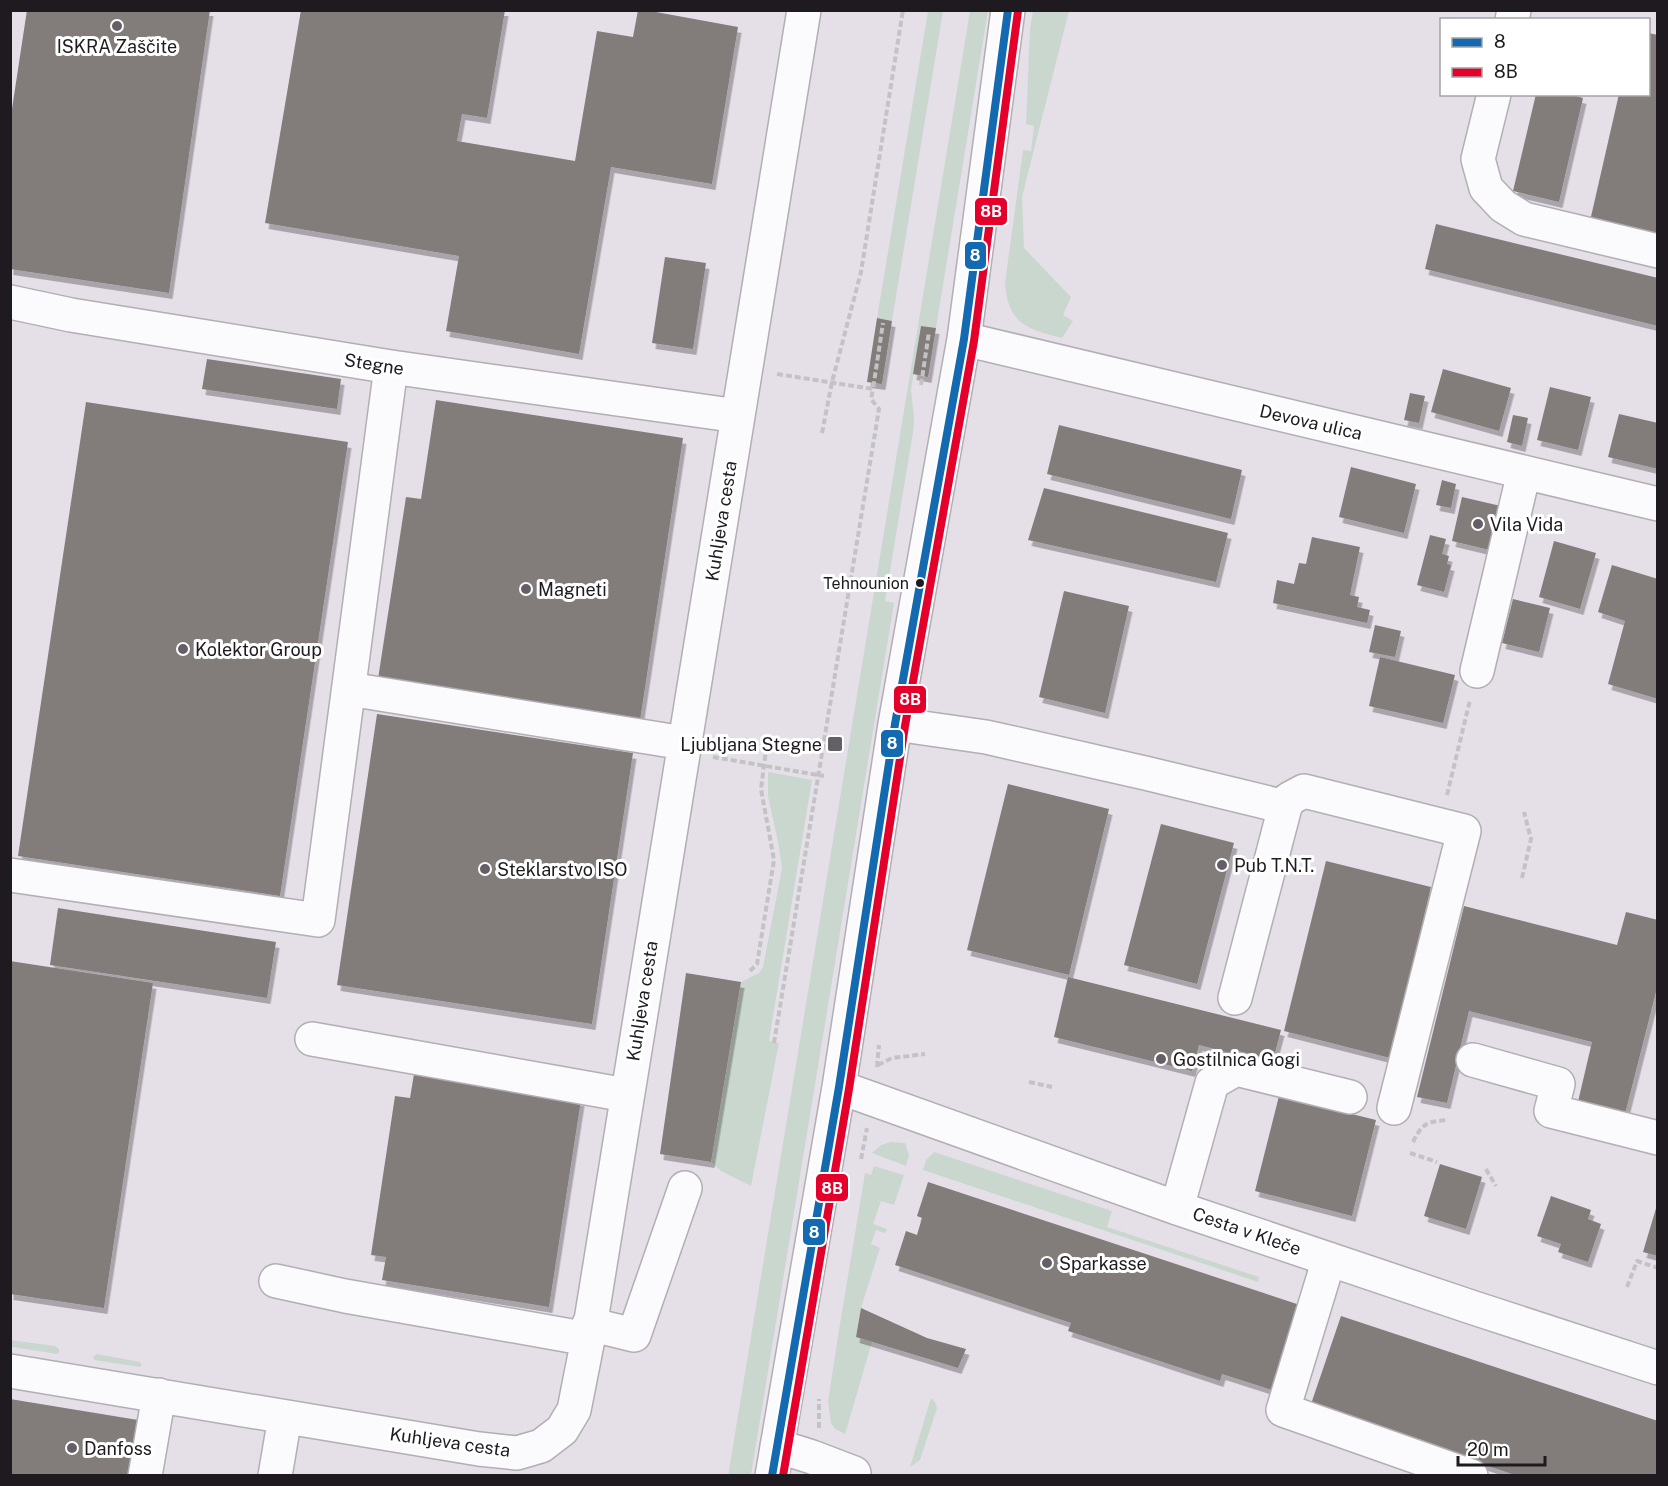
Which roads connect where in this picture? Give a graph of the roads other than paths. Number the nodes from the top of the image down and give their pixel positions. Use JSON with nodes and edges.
{"nodes":[{"id":1,"x":804,"y":10,"type":"edge"},
{"id":2,"x":1008,"y":10,"type":"edge"},
{"id":3,"x":1494,"y":96,"type":"edge"},
{"id":4,"x":1658,"y":251,"type":"edge"},
{"id":5,"x":10,"y":302,"type":"edge"},
{"id":6,"x":964,"y":339,"type":"junction"},
{"id":7,"x":392,"y":367,"type":"junction"},
{"id":8,"x":738,"y":416,"type":"junction"},
{"id":9,"x":1524,"y":472,"type":"junction"},
{"id":10,"x":1658,"y":504,"type":"edge"},
{"id":11,"x":1474,"y":686,"type":"road end"},
{"id":12,"x":349,"y":689,"type":"junction"},
{"id":13,"x":895,"y":724,"type":"junction"},
{"id":14,"x":684,"y":747,"type":"junction"},
{"id":15,"x":1285,"y":807,"type":"junction"},
{"id":16,"x":10,"y":875,"type":"edge"},
{"id":17,"x":1235,"y":998,"type":"dead end"},
{"id":18,"x":312,"y":1040,"type":"dead end"},
{"id":19,"x":1473,"y":1060,"type":"dead end"},
{"id":20,"x":839,"y":1087,"type":"junction"},
{"id":21,"x":626,"y":1095,"type":"junction"},
{"id":22,"x":1350,"y":1096,"type":"dead end"},
{"id":23,"x":1394,"y":1108,"type":"dead end"},
{"id":24,"x":1658,"y":1138,"type":"edge"},
{"id":25,"x":685,"y":1188,"type":"dead end"},
{"id":26,"x":1178,"y":1208,"type":"junction"},
{"id":27,"x":1329,"y":1259,"type":"junction"},
{"id":28,"x":276,"y":1281,"type":"dead end"},
{"id":29,"x":588,"y":1331,"type":"junction"},
{"id":30,"x":1658,"y":1368,"type":"edge"},
{"id":31,"x":10,"y":1371,"type":"edge"},
{"id":32,"x":159,"y":1395,"type":"junction"},
{"id":33,"x":285,"y":1417,"type":"junction"},
{"id":34,"x":774,"y":1461,"type":"edge"},
{"id":35,"x":854,"y":1473,"type":"dead end"},
{"id":36,"x":145,"y":1476,"type":"edge"},
{"id":37,"x":275,"y":1476,"type":"edge"},
{"id":38,"x":1471,"y":1476,"type":"edge"}],
"edges":[{"from":1,"to":8,"type":"street","name":"Kuhljeva cesta"},
{"from":2,"to":6,"type":"street"},
{"from":3,"to":4,"type":"street"},
{"from":5,"to":7,"type":"street","name":"Stegne"},
{"from":6,"to":9,"type":"street","name":"Devova ulica"},
{"from":6,"to":13,"type":"street"},
{"from":7,"to":8,"type":"street","name":"Stegne"},
{"from":7,"to":12,"type":"street"},
{"from":8,"to":14,"type":"street","name":"Kuhljeva cesta"},
{"from":9,"to":10,"type":"street","name":"Devova ulica"},
{"from":9,"to":11,"type":"street"},
{"from":12,"to":14,"type":"street"},
{"from":12,"to":16,"type":"street"},
{"from":13,"to":15,"type":"street"},
{"from":13,"to":20,"type":"street"},
{"from":14,"to":21,"type":"street","name":"Kuhljeva cesta"},
{"from":15,"to":17,"type":"street"},
{"from":15,"to":23,"type":"street"},
{"from":18,"to":21,"type":"street"},
{"from":19,"to":24,"type":"street"},
{"from":20,"to":26,"type":"street","name":"Cesta v Kleče"},
{"from":20,"to":34,"type":"street"},
{"from":21,"to":29,"type":"street","name":"Kuhljeva cesta"},
{"from":22,"to":26,"type":"street"},
{"from":25,"to":29,"type":"street"},
{"from":26,"to":27,"type":"street","name":"Cesta v Kleče"},
{"from":27,"to":30,"type":"street","name":"Cesta v Kleče"},
{"from":27,"to":38,"type":"street"},
{"from":28,"to":29,"type":"street"},
{"from":29,"to":33,"type":"street","name":"Kuhljeva cesta"},
{"from":31,"to":32,"type":"street","name":"Kuhljeva cesta"},
{"from":32,"to":33,"type":"street","name":"Kuhljeva cesta"},
{"from":32,"to":36,"type":"street"},
{"from":33,"to":37,"type":"street"},
{"from":34,"to":35,"type":"street"}]}
